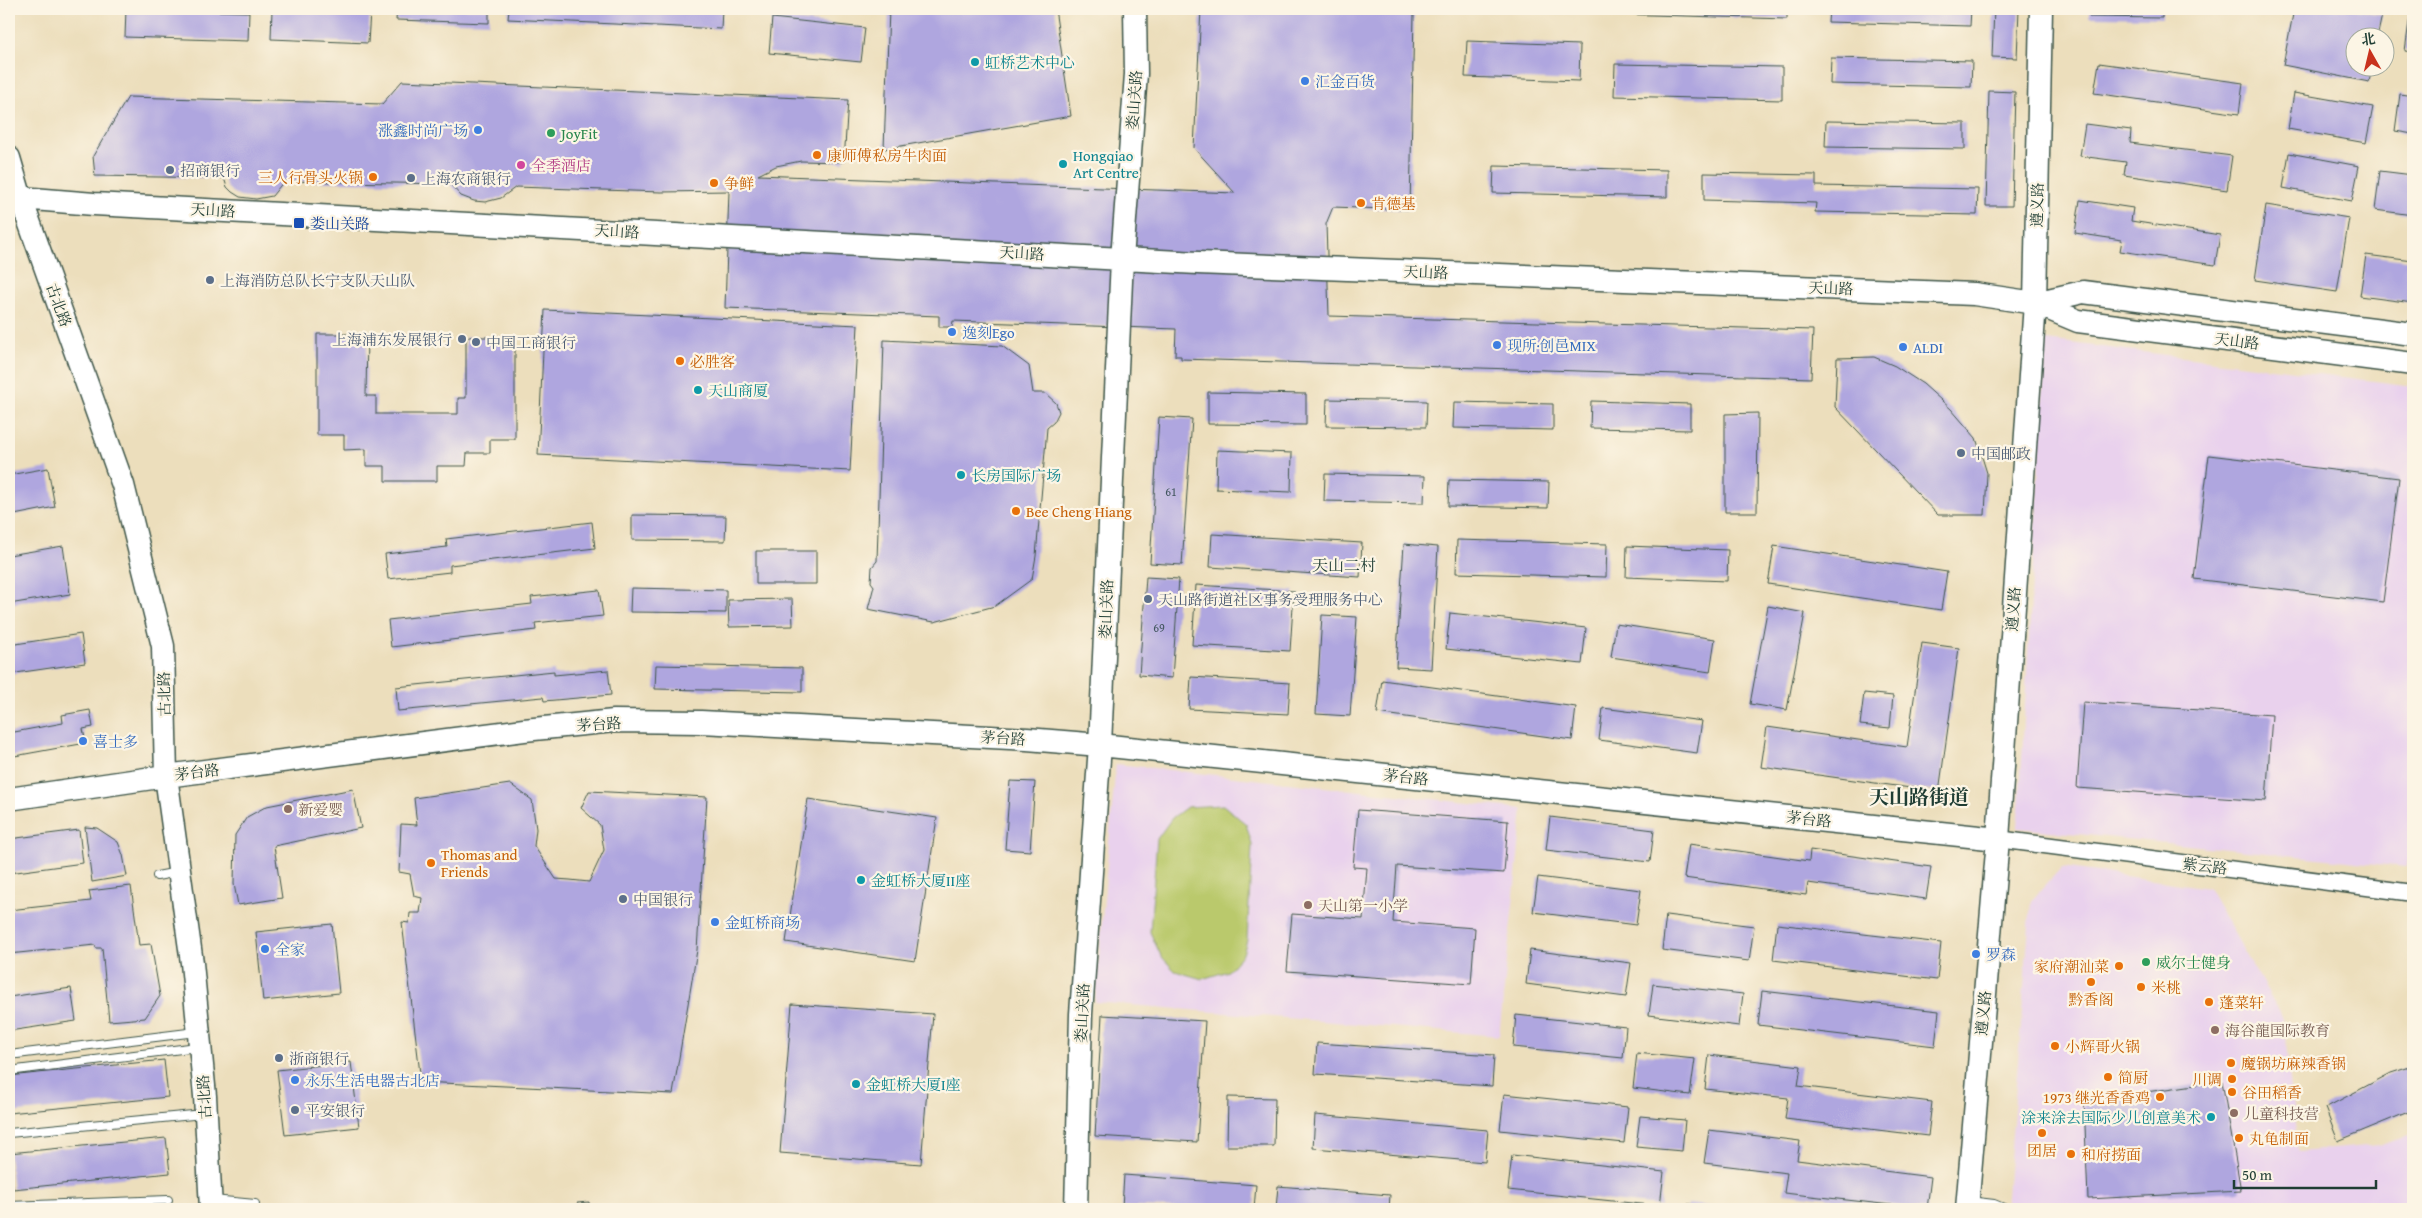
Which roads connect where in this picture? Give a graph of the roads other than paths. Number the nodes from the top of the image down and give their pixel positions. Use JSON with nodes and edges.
{"nodes":[{"id":1,"x":1135,"y":9,"type":"edge"},
{"id":2,"x":2041,"y":9,"type":"edge"},
{"id":3,"x":9,"y":158,"type":"edge"},
{"id":4,"x":13,"y":195,"type":"edge"},
{"id":5,"x":1122,"y":259,"type":"junction"},
{"id":6,"x":2035,"y":303,"type":"junction"},
{"id":7,"x":2413,"y":334,"type":"edge"},
{"id":8,"x":2413,"y":364,"type":"edge"},
{"id":9,"x":1100,"y":745,"type":"junction"},
{"id":10,"x":166,"y":776,"type":"junction"},
{"id":11,"x":9,"y":799,"type":"edge"},
{"id":12,"x":1998,"y":839,"type":"junction"},
{"id":13,"x":180,"y":872,"type":"junction"},
{"id":14,"x":157,"y":876,"type":"dead end"},
{"id":15,"x":2413,"y":893,"type":"edge"},
{"id":16,"x":199,"y":1039,"type":"junction"},
{"id":17,"x":9,"y":1055,"type":"edge"},
{"id":18,"x":9,"y":1071,"type":"edge"},
{"id":19,"x":205,"y":1114,"type":"junction"},
{"id":20,"x":9,"y":1133,"type":"edge"},
{"id":21,"x":168,"y":1200,"type":"dead end"},
{"id":22,"x":211,"y":1204,"type":"edge"},
{"id":23,"x":255,"y":1204,"type":"dead end"},
{"id":24,"x":1967,"y":1205,"type":"edge"},
{"id":25,"x":9,"y":1206,"type":"edge"},
{"id":26,"x":1076,"y":1209,"type":"edge"},
{"id":27,"x":2006,"y":1209,"type":"edge"}],
"edges":[{"from":1,"to":5,"type":"street","name":"娄山关路"},
{"from":2,"to":6,"type":"street","name":"遵义路"},
{"from":3,"to":4,"type":"street","name":"古北路"},
{"from":4,"to":5,"type":"street","name":"天山路"},
{"from":4,"to":10,"type":"street","name":"古北路"},
{"from":5,"to":6,"type":"street","name":"天山路"},
{"from":5,"to":9,"type":"street","name":"娄山关路"},
{"from":6,"to":7,"type":"street","name":"天山路"},
{"from":6,"to":8,"type":"street","name":"天山路"},
{"from":6,"to":12,"type":"street","name":"遵义路"},
{"from":9,"to":10,"type":"street","name":"茅台路"},
{"from":9,"to":12,"type":"street","name":"茅台路"},
{"from":9,"to":26,"type":"street","name":"娄山关路"},
{"from":10,"to":11,"type":"street","name":"茅台路"},
{"from":10,"to":13,"type":"street","name":"古北路"},
{"from":12,"to":15,"type":"street","name":"紫云路"},
{"from":12,"to":24,"type":"street","name":"遵义路"},
{"from":13,"to":14,"type":"lane"},
{"from":13,"to":16,"type":"street","name":"古北路"},
{"from":16,"to":17,"type":"lane"},
{"from":16,"to":18,"type":"lane"},
{"from":16,"to":19,"type":"street","name":"古北路"},
{"from":19,"to":20,"type":"lane"},
{"from":19,"to":22,"type":"street","name":"古北路"},
{"from":21,"to":25,"type":"lane"},
{"from":22,"to":23,"type":"lane"},
{"from":24,"to":27,"type":"lane"}]}
